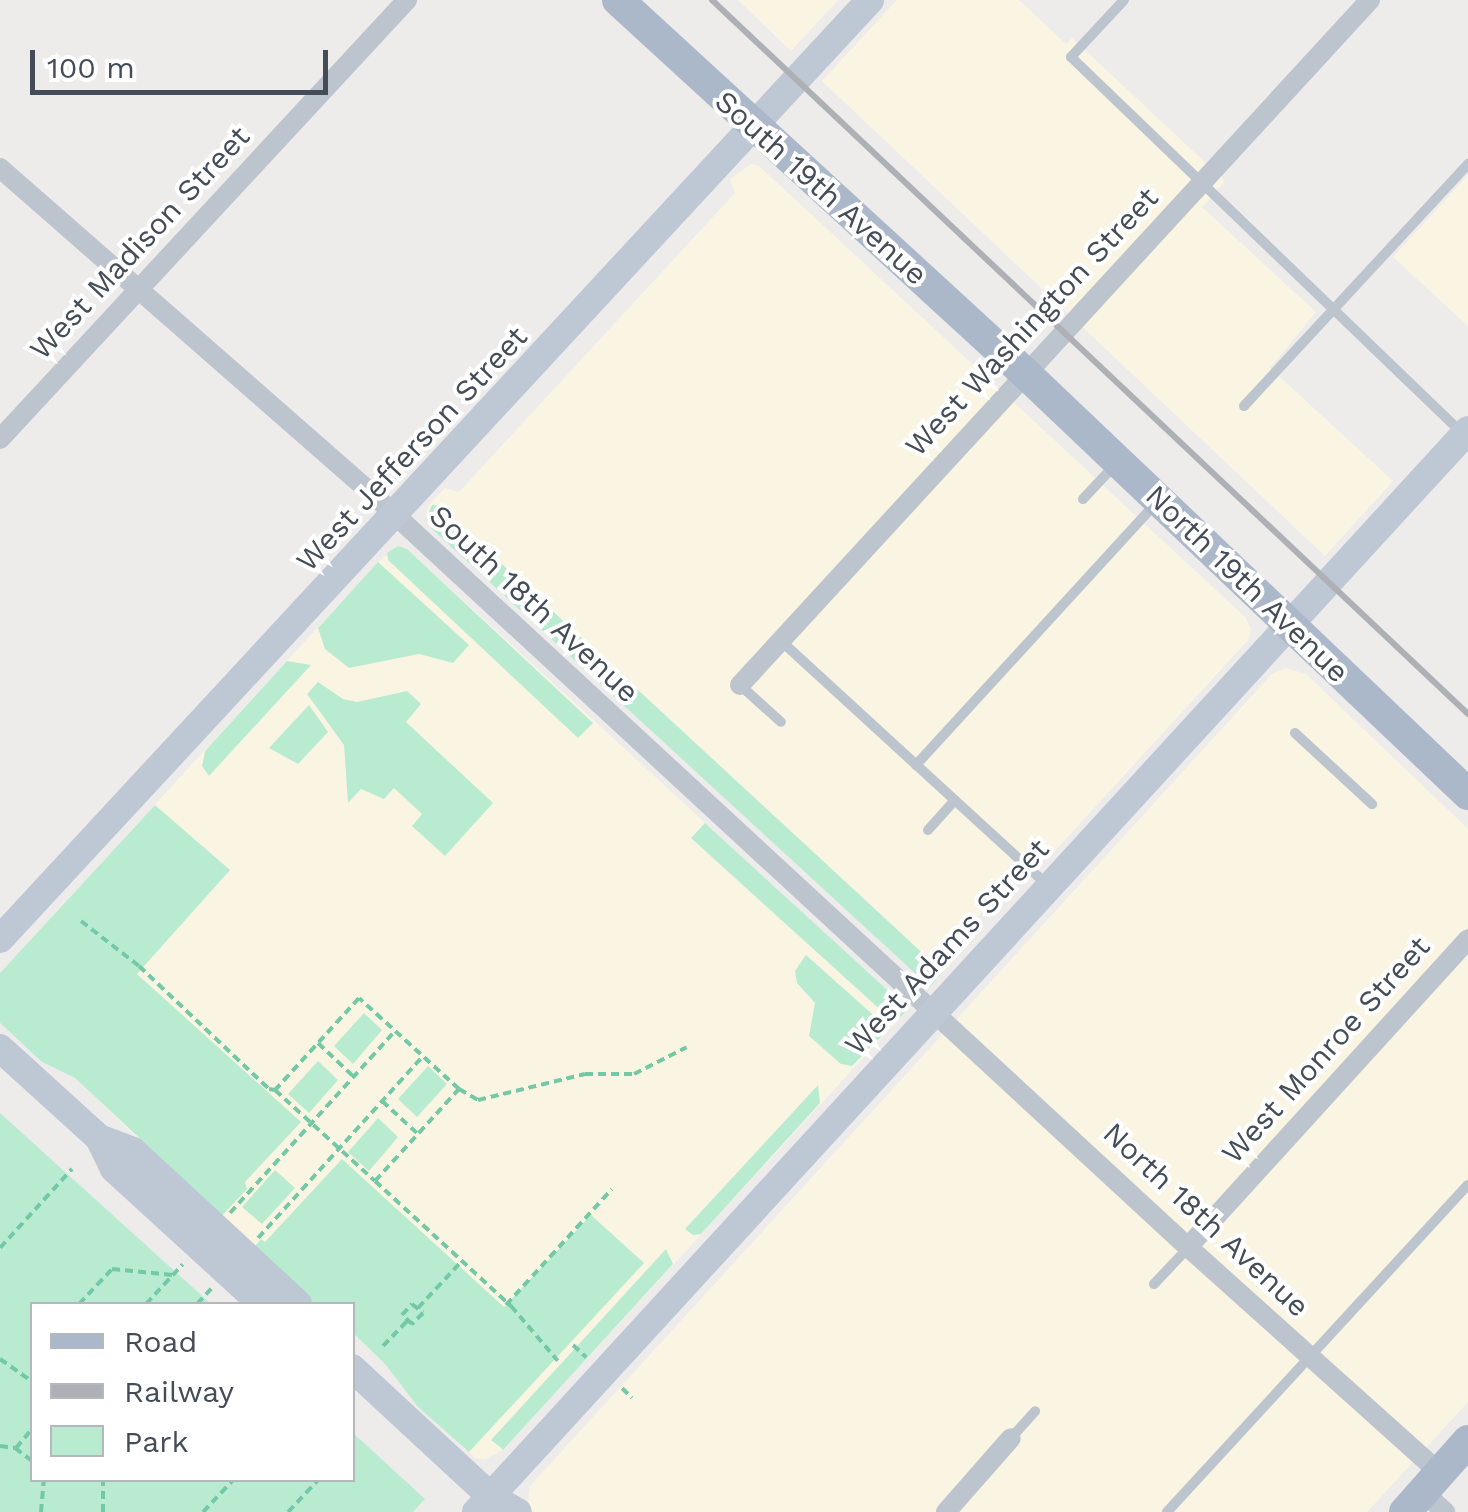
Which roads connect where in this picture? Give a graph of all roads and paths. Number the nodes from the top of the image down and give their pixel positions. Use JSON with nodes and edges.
{"nodes":[{"id":1,"x":407,"y":0,"type":"edge"},
{"id":2,"x":618,"y":0,"type":"edge"},
{"id":3,"x":870,"y":0,"type":"edge"},
{"id":4,"x":1124,"y":0,"type":"edge"},
{"id":5,"x":1370,"y":0,"type":"edge"},
{"id":6,"x":753,"y":126,"type":"junction"},
{"id":7,"x":1468,"y":164,"type":"edge"},
{"id":8,"x":0,"y":168,"type":"edge"},
{"id":9,"x":1202,"y":182,"type":"junction"},
{"id":10,"x":138,"y":290,"type":"junction"},
{"id":11,"x":1332,"y":311,"type":"junction"},
{"id":12,"x":1026,"y":374,"type":"junction"},
{"id":13,"x":1244,"y":406,"type":"dead end"},
{"id":14,"x":1466,"y":432,"type":"edge"},
{"id":15,"x":0,"y":439,"type":"edge"},
{"id":16,"x":1118,"y":462,"type":"junction"},
{"id":17,"x":1083,"y":499,"type":"dead end"},
{"id":18,"x":1158,"y":500,"type":"junction"},
{"id":19,"x":395,"y":516,"type":"junction"},
{"id":20,"x":1290,"y":625,"type":"junction"},
{"id":21,"x":780,"y":640,"type":"junction"},
{"id":22,"x":740,"y":685,"type":"joint"},
{"id":23,"x":781,"y":722,"type":"dead end"},
{"id":24,"x":1294,"y":732,"type":"dead end"},
{"id":25,"x":916,"y":765,"type":"junction"},
{"id":26,"x":1468,"y":794,"type":"edge"},
{"id":27,"x":955,"y":800,"type":"junction"},
{"id":28,"x":1372,"y":804,"type":"dead end"},
{"id":29,"x":928,"y":830,"type":"dead end"},
{"id":30,"x":1048,"y":886,"type":"junction"},
{"id":31,"x":81,"y":921,"type":"dead end"},
{"id":32,"x":0,"y":939,"type":"edge"},
{"id":33,"x":1468,"y":939,"type":"edge"},
{"id":34,"x":933,"y":1010,"type":"junction"},
{"id":35,"x":396,"y":1032,"type":"junction"},
{"id":36,"x":318,"y":1043,"type":"junction"},
{"id":37,"x":687,"y":1047,"type":"dead end"},
{"id":38,"x":0,"y":1048,"type":"edge"},
{"id":39,"x":423,"y":1056,"type":"junction"},
{"id":40,"x":354,"y":1076,"type":"junction"},
{"id":41,"x":275,"y":1090,"type":"junction"},
{"id":42,"x":459,"y":1090,"type":"junction"},
{"id":43,"x":382,"y":1101,"type":"junction"},
{"id":44,"x":312,"y":1123,"type":"junction"},
{"id":45,"x":418,"y":1134,"type":"junction"},
{"id":46,"x":339,"y":1148,"type":"junction"},
{"id":47,"x":72,"y":1169,"type":"dead end"},
{"id":48,"x":376,"y":1181,"type":"junction"},
{"id":49,"x":1468,"y":1186,"type":"edge"},
{"id":50,"x":612,"y":1189,"type":"dead end"},
{"id":51,"x":207,"y":1237,"type":"junction"},
{"id":52,"x":1188,"y":1247,"type":"junction"},
{"id":53,"x":0,"y":1248,"type":"edge"},
{"id":54,"x":235,"y":1263,"type":"junction"},
{"id":55,"x":460,"y":1263,"type":"junction"},
{"id":56,"x":172,"y":1275,"type":"junction"},
{"id":57,"x":1154,"y":1284,"type":"dead end"},
{"id":58,"x":204,"y":1296,"type":"junction"},
{"id":59,"x":82,"y":1302,"type":"edge"},
{"id":60,"x":148,"y":1302,"type":"edge"},
{"id":61,"x":199,"y":1302,"type":"edge"},
{"id":62,"x":205,"y":1302,"type":"edge"},
{"id":63,"x":261,"y":1302,"type":"edge"},
{"id":64,"x":295,"y":1302,"type":"edge"},
{"id":65,"x":506,"y":1305,"type":"junction"},
{"id":66,"x":573,"y":1345,"type":"dead end"},
{"id":67,"x":383,"y":1346,"type":"dead end"},
{"id":68,"x":586,"y":1357,"type":"dead end"},
{"id":69,"x":1311,"y":1357,"type":"junction"},
{"id":70,"x":0,"y":1359,"type":"edge"},
{"id":71,"x":558,"y":1360,"type":"dead end"},
{"id":72,"x":355,"y":1371,"type":"edge"},
{"id":73,"x":30,"y":1380,"type":"edge"},
{"id":74,"x":622,"y":1388,"type":"dead end"},
{"id":75,"x":632,"y":1398,"type":"dead end"},
{"id":76,"x":1035,"y":1411,"type":"dead end"},
{"id":77,"x":30,"y":1431,"type":"edge"},
{"id":78,"x":1012,"y":1438,"type":"joint"},
{"id":79,"x":1468,"y":1441,"type":"edge"},
{"id":80,"x":0,"y":1446,"type":"edge"},
{"id":81,"x":15,"y":1448,"type":"junction"},
{"id":82,"x":30,"y":1460,"type":"edge"},
{"id":83,"x":44,"y":1482,"type":"edge"},
{"id":84,"x":103,"y":1482,"type":"edge"},
{"id":85,"x":231,"y":1482,"type":"edge"},
{"id":86,"x":316,"y":1482,"type":"edge"},
{"id":87,"x":1429,"y":1497,"type":"edge"},
{"id":88,"x":489,"y":1507,"type":"edge"},
{"id":89,"x":41,"y":1512,"type":"edge"},
{"id":90,"x":103,"y":1512,"type":"edge"},
{"id":91,"x":203,"y":1512,"type":"edge"},
{"id":92,"x":288,"y":1512,"type":"edge"},
{"id":93,"x":518,"y":1512,"type":"edge"},
{"id":94,"x":946,"y":1512,"type":"edge"},
{"id":95,"x":1166,"y":1512,"type":"edge"}],
"edges":[{"from":1,"to":10,"type":"street","name":"West Madison Street"},
{"from":2,"to":6,"type":"main road","name":"South 19th Avenue"},
{"from":3,"to":6,"type":"main road","name":"West Jefferson Street"},
{"from":4,"to":9,"type":"lane"},
{"from":5,"to":9,"type":"street","name":"West Washington Street"},
{"from":6,"to":12,"type":"main road","name":"South 19th Avenue"},
{"from":6,"to":19,"type":"main road","name":"West Jefferson Street"},
{"from":7,"to":11,"type":"lane"},
{"from":8,"to":10,"type":"street","name":"South 18th Avenue"},
{"from":9,"to":11,"type":"lane"},
{"from":9,"to":12,"type":"street","name":"West Washington Street"},
{"from":10,"to":15,"type":"street","name":"West Madison Street"},
{"from":10,"to":19,"type":"street","name":"South 18th Avenue"},
{"from":11,"to":13,"type":"lane"},
{"from":11,"to":14,"type":"lane"},
{"from":12,"to":16,"type":"main road","name":"North 19th Avenue"},
{"from":12,"to":21,"type":"street","name":"West Washington Street"},
{"from":14,"to":20,"type":"main road","name":"West Adams Street"},
{"from":16,"to":17,"type":"lane"},
{"from":16,"to":18,"type":"main road","name":"North 19th Avenue"},
{"from":18,"to":20,"type":"main road","name":"North 19th Avenue"},
{"from":18,"to":25,"type":"lane"},
{"from":19,"to":32,"type":"main road","name":"West Jefferson Street"},
{"from":19,"to":34,"type":"street","name":"South 18th Avenue"},
{"from":20,"to":26,"type":"main road","name":"North 19th Avenue"},
{"from":20,"to":30,"type":"main road","name":"West Adams Street"},
{"from":21,"to":22,"type":"street","name":"West Washington Street"},
{"from":21,"to":25,"type":"lane"},
{"from":22,"to":23,"type":"lane"},
{"from":24,"to":28,"type":"lane"},
{"from":25,"to":27,"type":"lane"},
{"from":27,"to":29,"type":"lane"},
{"from":27,"to":30,"type":"lane"},
{"from":30,"to":34,"type":"main road","name":"West Adams Street"},
{"from":31,"to":41,"type":"path"},
{"from":33,"to":52,"type":"street","name":"West Monroe Street"},
{"from":34,"to":52,"type":"street","name":"North 18th Avenue"},
{"from":34,"to":88,"type":"main road","name":"West Adams Street"},
{"from":35,"to":36,"type":"path"},
{"from":35,"to":39,"type":"path"},
{"from":35,"to":40,"type":"path"},
{"from":36,"to":40,"type":"path"},
{"from":36,"to":41,"type":"path"},
{"from":37,"to":42,"type":"path"},
{"from":38,"to":51,"type":"main road"},
{"from":39,"to":42,"type":"path"},
{"from":39,"to":43,"type":"path"},
{"from":40,"to":44,"type":"path"},
{"from":41,"to":44,"type":"path"},
{"from":42,"to":45,"type":"path"},
{"from":43,"to":45,"type":"path"},
{"from":43,"to":46,"type":"path"},
{"from":44,"to":46,"type":"path"},
{"from":44,"to":51,"type":"path"},
{"from":45,"to":48,"type":"path"},
{"from":46,"to":48,"type":"path"},
{"from":46,"to":54,"type":"path"},
{"from":47,"to":53,"type":"path"},
{"from":48,"to":55,"type":"path"},
{"from":49,"to":69,"type":"lane"},
{"from":50,"to":65,"type":"path"},
{"from":51,"to":54,"type":"main road"},
{"from":51,"to":56,"type":"path"},
{"from":52,"to":57,"type":"lane"},
{"from":52,"to":69,"type":"street","name":"North 18th Avenue"},
{"from":54,"to":58,"type":"path"},
{"from":54,"to":63,"type":"main road"},
{"from":54,"to":64,"type":"main road"},
{"from":55,"to":65,"type":"path"},
{"from":55,"to":67,"type":"path"},
{"from":56,"to":59,"type":"path"},
{"from":56,"to":60,"type":"path"},
{"from":58,"to":61,"type":"path"},
{"from":58,"to":62,"type":"path"},
{"from":65,"to":71,"type":"path"},
{"from":66,"to":68,"type":"path"},
{"from":69,"to":87,"type":"street","name":"North 18th Avenue"},
{"from":69,"to":95,"type":"lane"},
{"from":70,"to":73,"type":"path"},
{"from":72,"to":88,"type":"main road"},
{"from":74,"to":75,"type":"path"},
{"from":76,"to":78,"type":"lane"},
{"from":77,"to":81,"type":"path"},
{"from":78,"to":94,"type":"street"},
{"from":79,"to":87,"type":"main road"},
{"from":80,"to":81,"type":"path"},
{"from":81,"to":82,"type":"path"},
{"from":83,"to":89,"type":"path"},
{"from":84,"to":90,"type":"path"},
{"from":85,"to":91,"type":"path"},
{"from":86,"to":92,"type":"path"},
{"from":88,"to":93,"type":"main road"}]}
